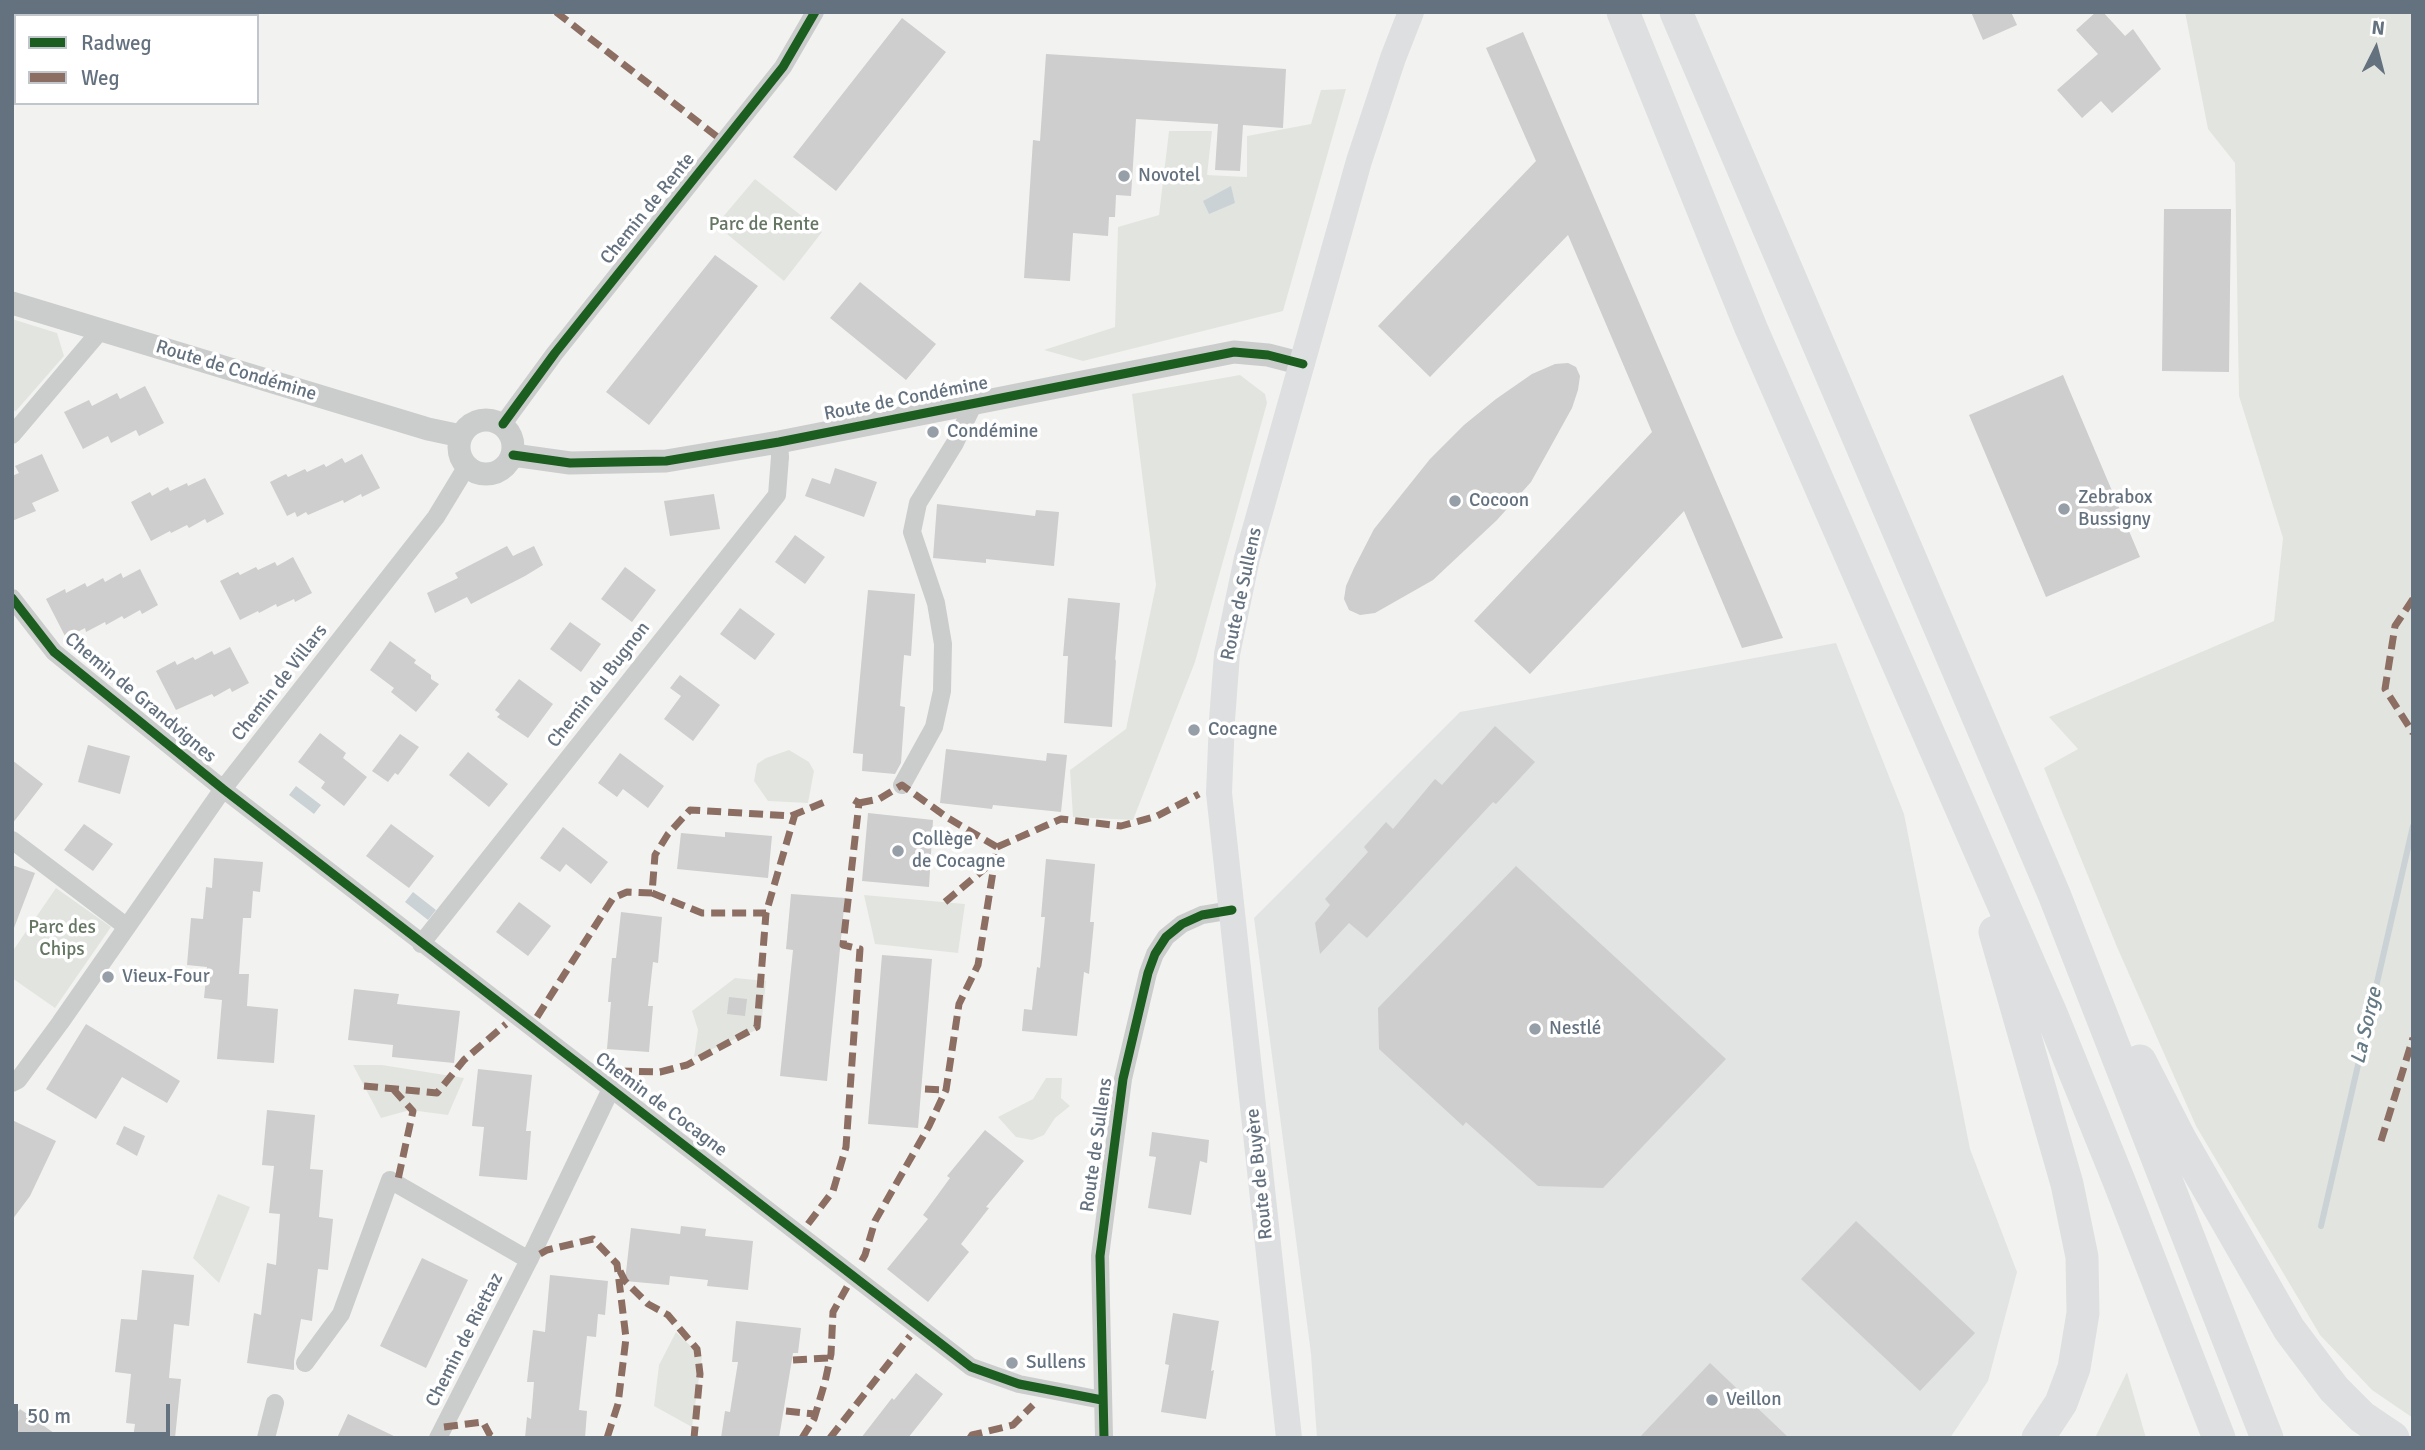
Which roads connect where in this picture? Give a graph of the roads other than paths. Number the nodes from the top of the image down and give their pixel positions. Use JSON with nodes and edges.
{"nodes":[{"id":1,"x":815,"y":12,"type":"edge"},
{"id":2,"x":1411,"y":12,"type":"edge"},
{"id":3,"x":1623,"y":12,"type":"edge"},
{"id":4,"x":1676,"y":12,"type":"edge"},
{"id":5,"x":12,"y":303,"type":"edge"},
{"id":6,"x":101,"y":330,"type":"junction"},
{"id":7,"x":1303,"y":364,"type":"junction"},
{"id":8,"x":974,"y":403,"type":"junction"},
{"id":9,"x":503,"y":424,"type":"junction"},
{"id":10,"x":12,"y":435,"type":"edge"},
{"id":11,"x":461,"y":436,"type":"junction"},
{"id":12,"x":779,"y":442,"type":"junction"},
{"id":13,"x":513,"y":455,"type":"junction"},
{"id":14,"x":467,"y":466,"type":"junction"},
{"id":15,"x":12,"y":598,"type":"edge"},
{"id":16,"x":902,"y":785,"type":"dead end"},
{"id":17,"x":223,"y":789,"type":"junction"},
{"id":18,"x":1955,"y":799,"type":"junction"},
{"id":19,"x":12,"y":840,"type":"edge"},
{"id":20,"x":2054,"y":894,"type":"junction"},
{"id":21,"x":1232,"y":910,"type":"junction"},
{"id":22,"x":127,"y":927,"type":"junction"},
{"id":23,"x":421,"y":944,"type":"junction"},
{"id":24,"x":12,"y":1083,"type":"edge"},
{"id":25,"x":611,"y":1089,"type":"junction"},
{"id":26,"x":529,"y":1261,"type":"junction"},
{"id":27,"x":305,"y":1363,"type":"dead end"},
{"id":28,"x":1102,"y":1400,"type":"junction"},
{"id":29,"x":275,"y":1403,"type":"dead end"},
{"id":30,"x":266,"y":1438,"type":"edge"},
{"id":31,"x":438,"y":1438,"type":"edge"},
{"id":32,"x":1104,"y":1438,"type":"edge"},
{"id":33,"x":1289,"y":1438,"type":"edge"},
{"id":34,"x":2038,"y":1438,"type":"edge"},
{"id":35,"x":2219,"y":1438,"type":"edge"},
{"id":36,"x":2267,"y":1438,"type":"edge"},
{"id":37,"x":2393,"y":1438,"type":"edge"}],
"edges":[{"from":1,"to":9,"type":"street","name":"Chemin de Rente"},
{"from":2,"to":7,"type":"main road","name":"Route de Sullens"},
{"from":3,"to":18,"type":"highway"},
{"from":4,"to":20,"type":"highway"},
{"from":5,"to":6,"type":"street","name":"Route de Condémine"},
{"from":6,"to":10,"type":"street"},
{"from":6,"to":11,"type":"street","name":"Route de Condémine"},
{"from":7,"to":8,"type":"street","name":"Route de Condémine"},
{"from":7,"to":21,"type":"main road","name":"Route de Sullens"},
{"from":8,"to":12,"type":"street","name":"Route de Condémine"},
{"from":8,"to":16,"type":"street","name":"Route de Condémine"},
{"from":9,"to":11,"type":"street"},
{"from":9,"to":13,"type":"street"},
{"from":11,"to":14,"type":"street"},
{"from":12,"to":13,"type":"street","name":"Route de Condémine"},
{"from":12,"to":23,"type":"street","name":"Chemin du Bugnon"},
{"from":13,"to":14,"type":"street"},
{"from":14,"to":17,"type":"street","name":"Chemin de Villars"},
{"from":15,"to":17,"type":"street","name":"Chemin de Grandvignes"},
{"from":17,"to":22,"type":"street","name":"Chemin de Villars"},
{"from":17,"to":23,"type":"street","name":"Chemin de Cocagne"},
{"from":18,"to":34,"type":"highway"},
{"from":18,"to":35,"type":"highway"},
{"from":19,"to":22,"type":"street"},
{"from":20,"to":36,"type":"highway"},
{"from":20,"to":37,"type":"highway"},
{"from":21,"to":28,"type":"street","name":"Route de Sullens"},
{"from":21,"to":33,"type":"main road","name":"Route de Buyère"},
{"from":22,"to":24,"type":"street","name":"Chemin de Villars"},
{"from":23,"to":25,"type":"street","name":"Chemin de Cocagne"},
{"from":25,"to":26,"type":"street","name":"Chemin de Riettaz"},
{"from":25,"to":28,"type":"street","name":"Chemin de Cocagne"},
{"from":26,"to":27,"type":"street","name":"Chemin de Riettaz"},
{"from":26,"to":31,"type":"street","name":"Chemin de Riettaz"},
{"from":28,"to":32,"type":"street","name":"Route de Sullens"},
{"from":29,"to":30,"type":"street"}]}
